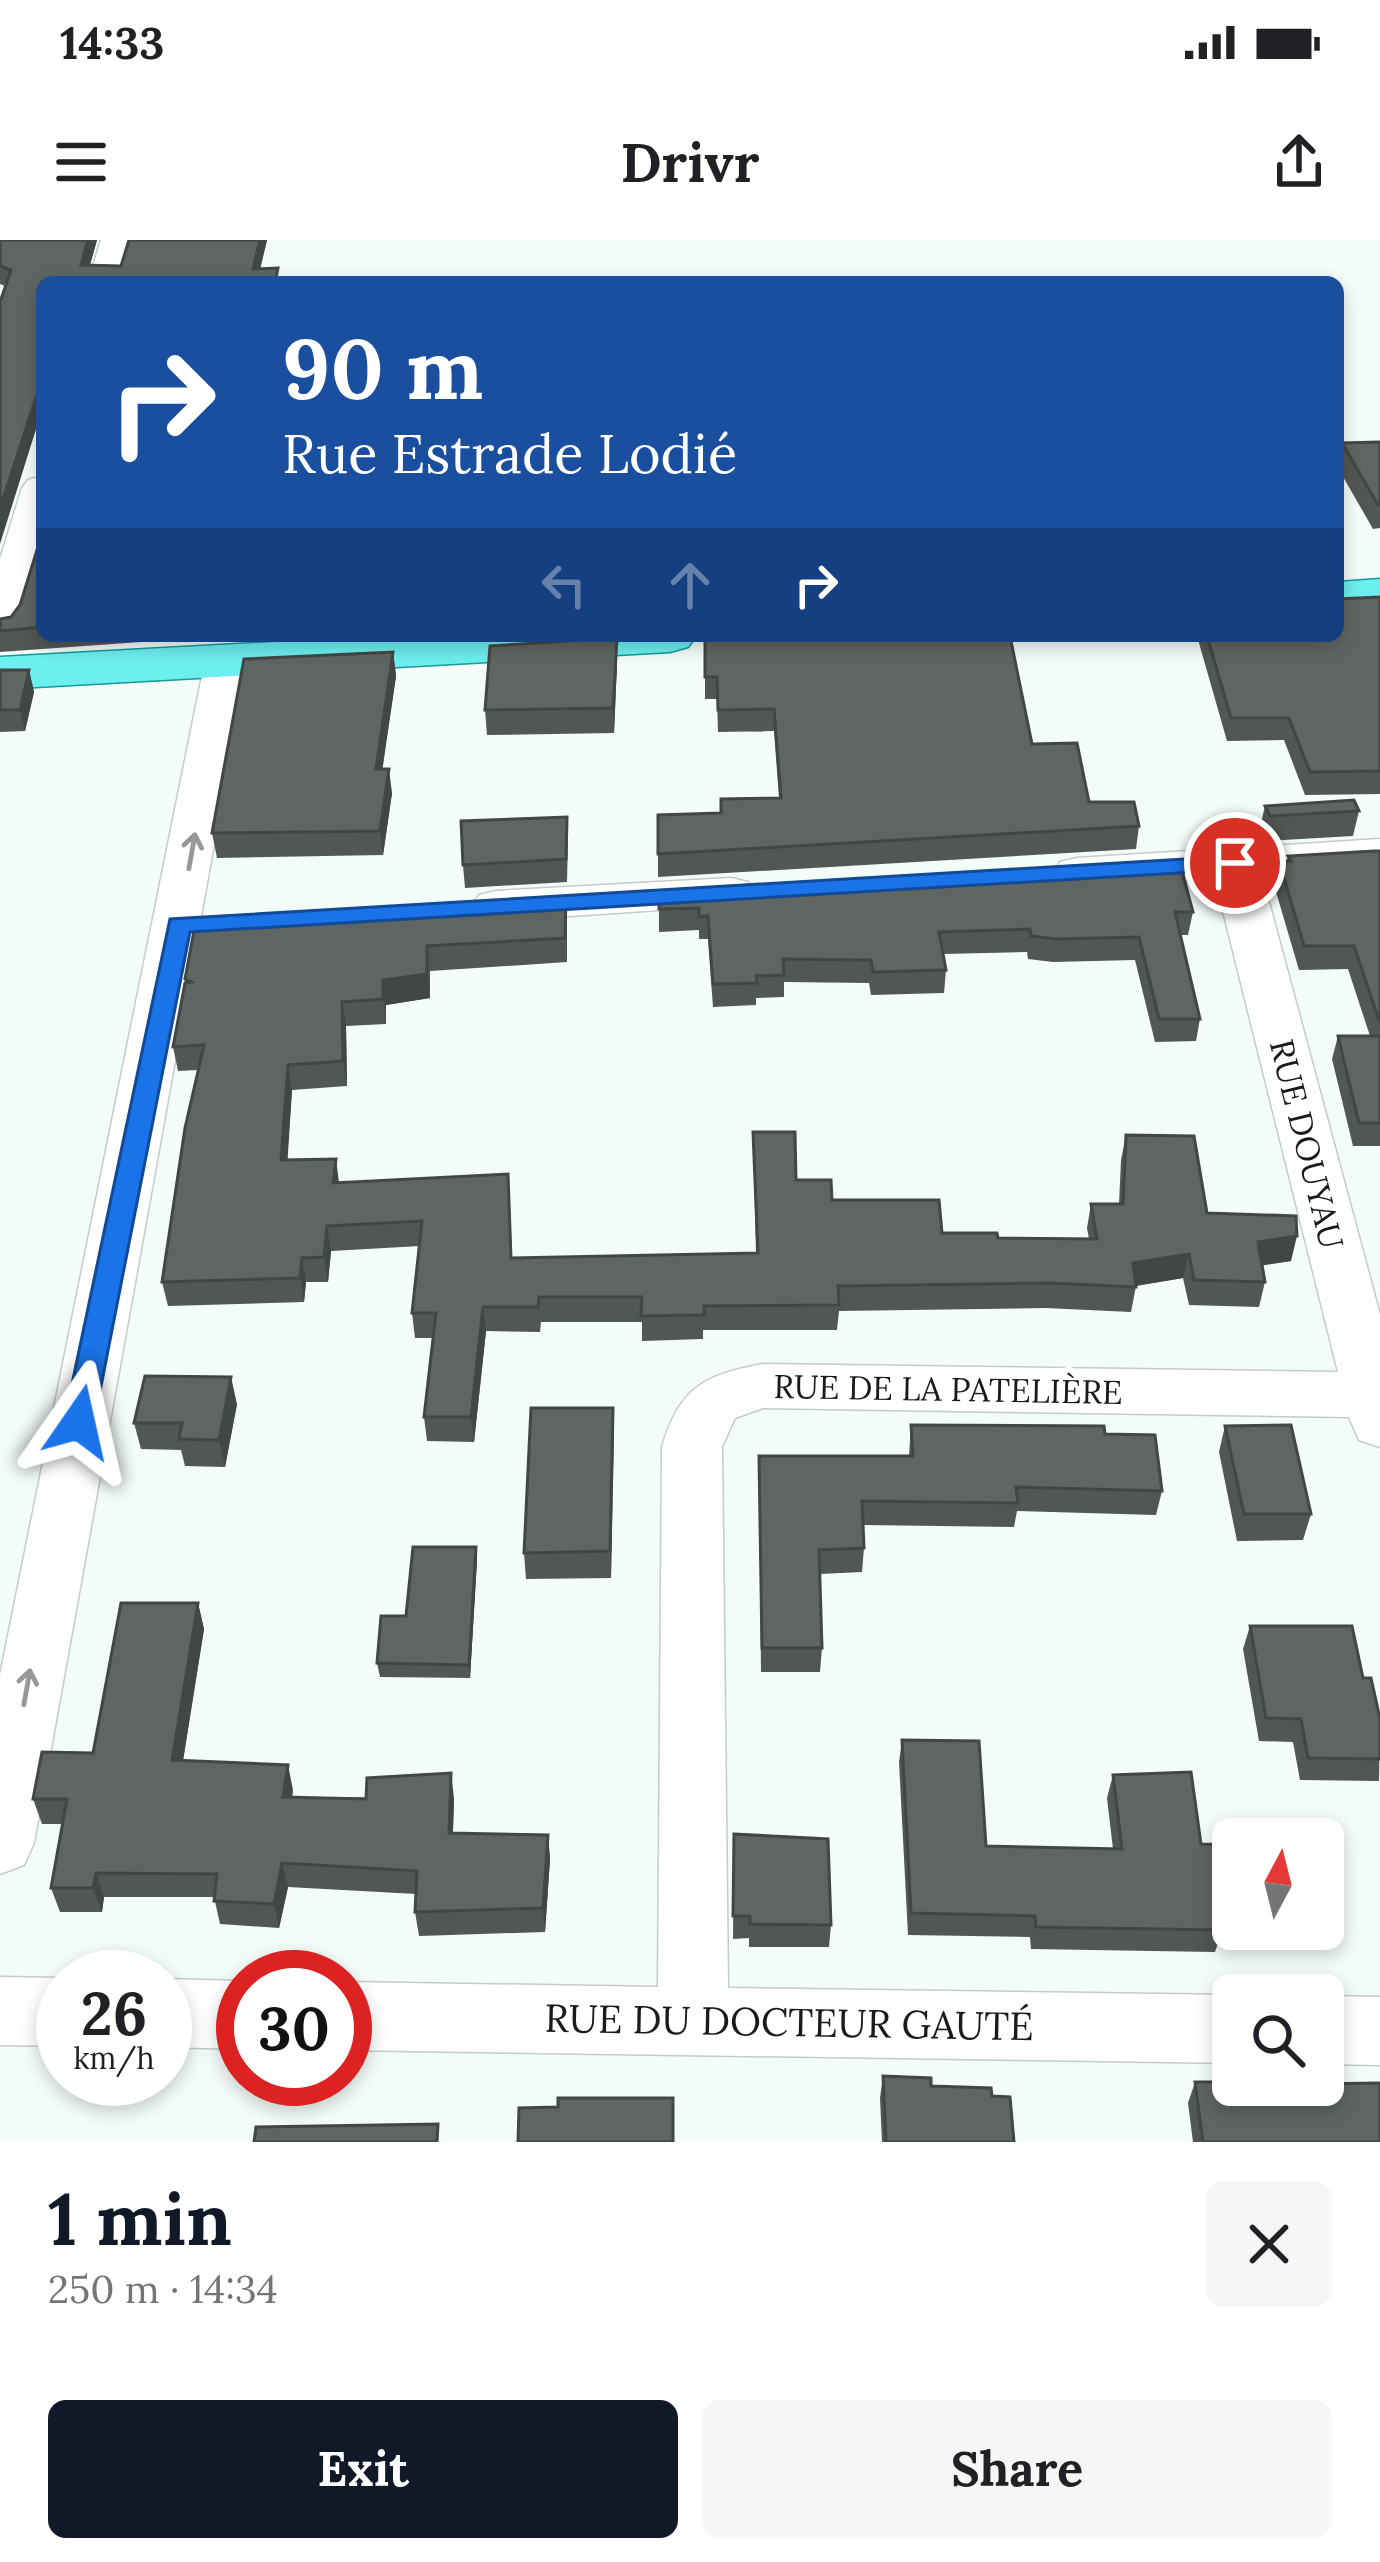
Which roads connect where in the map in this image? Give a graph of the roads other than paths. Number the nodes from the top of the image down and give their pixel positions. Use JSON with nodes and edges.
{"nodes":[{"id":1,"x":118,"y":240,"type":"edge"},
{"id":2,"x":107,"y":276,"type":"edge"},
{"id":3,"x":36,"y":508,"type":"edge"},
{"id":4,"x":1380,"y":594,"type":"edge"},
{"id":5,"x":1344,"y":597,"type":"edge"},
{"id":6,"x":0,"y":625,"type":"edge"},
{"id":7,"x":563,"y":642,"type":"edge"},
{"id":8,"x":226,"y":661,"type":"junction"},
{"id":9,"x":0,"y":673,"type":"edge"},
{"id":10,"x":1380,"y":854,"type":"edge"},
{"id":11,"x":1235,"y":863,"type":"junction"},
{"id":12,"x":1024,"y":876,"type":"edge"},
{"id":13,"x":766,"y":891,"type":"edge"},
{"id":14,"x":461,"y":908,"type":"edge"},
{"id":15,"x":1378,"y":1405,"type":"edge"},
{"id":16,"x":0,"y":1843,"type":"edge"},
{"id":17,"x":0,"y":2011,"type":"edge"},
{"id":18,"x":36,"y":2012,"type":"edge"},
{"id":19,"x":372,"y":2016,"type":"edge"},
{"id":20,"x":693,"y":2020,"type":"junction"},
{"id":21,"x":1212,"y":2029,"type":"edge"},
{"id":22,"x":1344,"y":2030,"type":"edge"},
{"id":23,"x":1380,"y":2031,"type":"edge"}],
"edges":[{"from":1,"to":2,"type":"street"},
{"from":3,"to":6,"type":"street"},
{"from":4,"to":5,"type":"main road"},
{"from":7,"to":8,"type":"main road"},
{"from":8,"to":9,"type":"main road"},
{"from":16,"to":8,"type":"street","one_way":true},
{"from":10,"to":11,"type":"street"},
{"from":11,"to":12,"type":"street"},
{"from":11,"to":15,"type":"street","name":"RUE DOUYAU"},
{"from":13,"to":14,"type":"street"},
{"from":15,"to":20,"type":"street","name":"RUE DE LA PATELIÈRE"},
{"from":17,"to":18,"type":"street"},
{"from":19,"to":20,"type":"street","name":"RUE DU DOCTEUR GAUTÉ"},
{"from":20,"to":21,"type":"street","name":"RUE DU DOCTEUR GAUTÉ"},
{"from":22,"to":23,"type":"street"}]}
